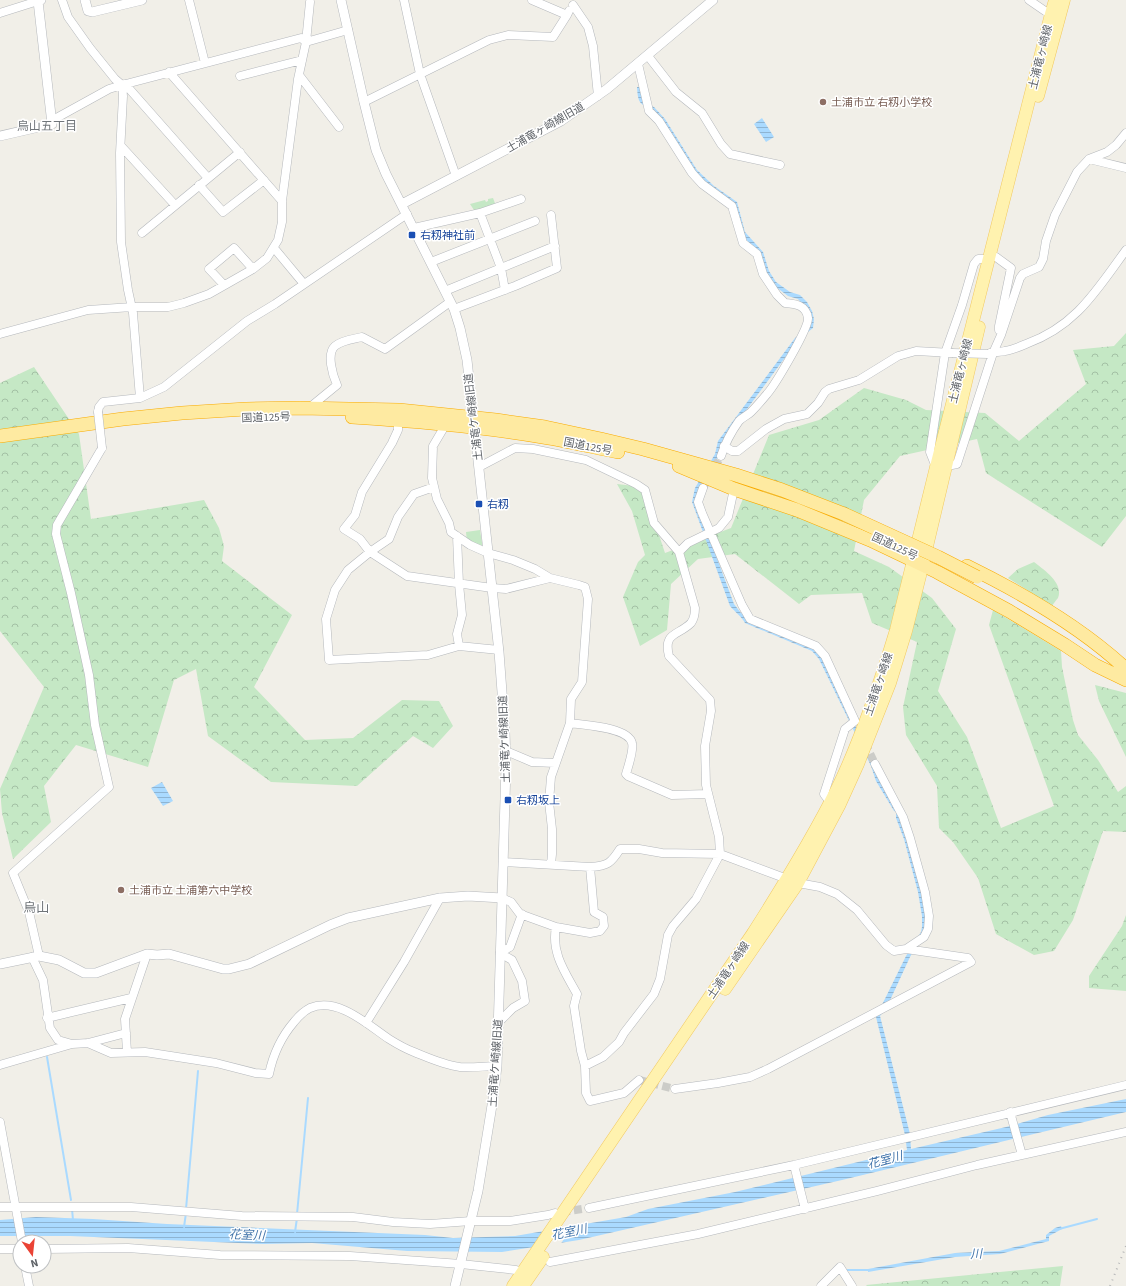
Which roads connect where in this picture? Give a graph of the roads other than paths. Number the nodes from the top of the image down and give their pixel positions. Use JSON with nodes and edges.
{"nodes":[{"id":1,"x":62,"y":0,"type":"edge"},
{"id":2,"x":85,"y":0,"type":"edge"},
{"id":3,"x":142,"y":0,"type":"edge"},
{"id":4,"x":189,"y":0,"type":"edge"},
{"id":5,"x":341,"y":0,"type":"edge"},
{"id":6,"x":404,"y":0,"type":"edge"},
{"id":7,"x":532,"y":0,"type":"edge"},
{"id":8,"x":713,"y":0,"type":"edge"},
{"id":9,"x":1029,"y":0,"type":"edge"},
{"id":10,"x":1055,"y":0,"type":"edge"},
{"id":11,"x":1064,"y":0,"type":"edge"},
{"id":12,"x":39,"y":1,"type":"edge"},
{"id":13,"x":310,"y":2,"type":"dead end"},
{"id":14,"x":574,"y":3,"type":"edge"},
{"id":15,"x":0,"y":14,"type":"edge"},
{"id":16,"x":567,"y":14,"type":"junction"},
{"id":17,"x":1055,"y":15,"type":"junction"},
{"id":18,"x":348,"y":30,"type":"junction"},
{"id":19,"x":306,"y":42,"type":"junction"},
{"id":20,"x":648,"y":56,"type":"junction"},
{"id":21,"x":302,"y":60,"type":"junction"},
{"id":22,"x":205,"y":63,"type":"junction"},
{"id":23,"x":638,"y":64,"type":"junction"},
{"id":24,"x":170,"y":72,"type":"junction"},
{"id":25,"x":420,"y":74,"type":"junction"},
{"id":26,"x":299,"y":75,"type":"junction"},
{"id":27,"x":240,"y":76,"type":"dead end"},
{"id":28,"x":123,"y":85,"type":"junction"},
{"id":29,"x":598,"y":96,"type":"junction"},
{"id":30,"x":364,"y":102,"type":"junction"},
{"id":31,"x":51,"y":121,"type":"junction"},
{"id":32,"x":339,"y":127,"type":"dead end"},
{"id":33,"x":1126,"y":133,"type":"edge"},
{"id":34,"x":0,"y":136,"type":"edge"},
{"id":35,"x":121,"y":146,"type":"junction"},
{"id":36,"x":240,"y":152,"type":"junction"},
{"id":37,"x":1089,"y":159,"type":"junction"},
{"id":38,"x":780,"y":166,"type":"dead end"},
{"id":39,"x":1126,"y":168,"type":"edge"},
{"id":40,"x":456,"y":176,"type":"junction"},
{"id":41,"x":208,"y":178,"type":"junction"},
{"id":42,"x":264,"y":180,"type":"junction"},
{"id":43,"x":199,"y":185,"type":"junction"},
{"id":44,"x":521,"y":199,"type":"dead end"},
{"id":45,"x":282,"y":201,"type":"junction"},
{"id":46,"x":402,"y":204,"type":"junction"},
{"id":47,"x":175,"y":205,"type":"junction"},
{"id":48,"x":480,"y":213,"type":"junction"},
{"id":49,"x":406,"y":214,"type":"junction"},
{"id":50,"x":550,"y":215,"type":"dead end"},
{"id":51,"x":535,"y":221,"type":"dead end"},
{"id":52,"x":414,"y":228,"type":"junction"},
{"id":53,"x":142,"y":233,"type":"dead end"},
{"id":54,"x":490,"y":239,"type":"junction"},
{"id":55,"x":555,"y":246,"type":"junction"},
{"id":56,"x":274,"y":248,"type":"junction"},
{"id":57,"x":1126,"y":250,"type":"edge"},
{"id":58,"x":992,"y":258,"type":"junction"},
{"id":59,"x":431,"y":262,"type":"junction"},
{"id":60,"x":501,"y":268,"type":"junction"},
{"id":61,"x":253,"y":269,"type":"junction"},
{"id":62,"x":304,"y":284,"type":"junction"},
{"id":63,"x":224,"y":285,"type":"junction"},
{"id":64,"x":505,"y":290,"type":"junction"},
{"id":65,"x":445,"y":291,"type":"junction"},
{"id":66,"x":452,"y":305,"type":"junction"},
{"id":67,"x":132,"y":307,"type":"junction"},
{"id":68,"x":0,"y":334,"type":"edge"},
{"id":69,"x":1001,"y":335,"type":"junction"},
{"id":70,"x":949,"y":353,"type":"junction"},
{"id":71,"x":990,"y":353,"type":"junction"},
{"id":72,"x":140,"y":398,"type":"junction"},
{"id":73,"x":309,"y":408,"type":"junction"},
{"id":74,"x":398,"y":420,"type":"junction"},
{"id":75,"x":474,"y":422,"type":"junction"},
{"id":76,"x":446,"y":424,"type":"junction"},
{"id":77,"x":0,"y":436,"type":"edge"},
{"id":78,"x":0,"y":444,"type":"edge"},
{"id":79,"x":724,"y":446,"type":"junction"},
{"id":80,"x":721,"y":456,"type":"tunnel mouth"},
{"id":81,"x":679,"y":463,"type":"junction"},
{"id":82,"x":941,"y":466,"type":"junction"},
{"id":83,"x":479,"y":467,"type":"junction"},
{"id":84,"x":434,"y":487,"type":"junction"},
{"id":85,"x":703,"y":488,"type":"tunnel mouth"},
{"id":86,"x":734,"y":489,"type":"junction"},
{"id":87,"x":710,"y":532,"type":"junction"},
{"id":88,"x":457,"y":536,"type":"junction"},
{"id":89,"x":922,"y":543,"type":"junction"},
{"id":90,"x":370,"y":552,"type":"junction"},
{"id":91,"x":679,"y":552,"type":"junction"},
{"id":92,"x":488,"y":554,"type":"junction"},
{"id":93,"x":918,"y":563,"type":"junction"},
{"id":94,"x":550,"y":578,"type":"junction"},
{"id":95,"x":975,"y":581,"type":"junction"},
{"id":96,"x":459,"y":584,"type":"junction"},
{"id":97,"x":492,"y":588,"type":"junction"},
{"id":98,"x":459,"y":646,"type":"junction"},
{"id":99,"x":499,"y":650,"type":"junction"},
{"id":100,"x":1126,"y":669,"type":"edge"},
{"id":101,"x":1126,"y":680,"type":"edge"},
{"id":102,"x":570,"y":723,"type":"junction"},
{"id":103,"x":506,"y":751,"type":"junction"},
{"id":104,"x":555,"y":763,"type":"junction"},
{"id":105,"x":875,"y":764,"type":"tunnel mouth"},
{"id":106,"x":708,"y":794,"type":"junction"},
{"id":107,"x":830,"y":802,"type":"junction"},
{"id":108,"x":720,"y":854,"type":"junction"},
{"id":109,"x":503,"y":862,"type":"junction"},
{"id":110,"x":551,"y":864,"type":"junction"},
{"id":111,"x":590,"y":866,"type":"junction"},
{"id":112,"x":793,"y":881,"type":"junction"},
{"id":113,"x":440,"y":898,"type":"junction"},
{"id":114,"x":502,"y":898,"type":"junction"},
{"id":115,"x":522,"y":914,"type":"junction"},
{"id":116,"x":556,"y":927,"type":"junction"},
{"id":117,"x":906,"y":949,"type":"junction"},
{"id":118,"x":500,"y":953,"type":"junction"},
{"id":119,"x":147,"y":954,"type":"junction"},
{"id":120,"x":36,"y":956,"type":"junction"},
{"id":121,"x":0,"y":964,"type":"edge"},
{"id":122,"x":131,"y":998,"type":"junction"},
{"id":123,"x":48,"y":1018,"type":"junction"},
{"id":124,"x":499,"y":1022,"type":"junction"},
{"id":125,"x":366,"y":1023,"type":"junction"},
{"id":126,"x":126,"y":1032,"type":"junction"},
{"id":127,"x":88,"y":1043,"type":"junction"},
{"id":128,"x":72,"y":1044,"type":"junction"},
{"id":129,"x":127,"y":1052,"type":"junction"},
{"id":130,"x":0,"y":1065,"type":"edge"},
{"id":131,"x":497,"y":1066,"type":"junction"},
{"id":132,"x":585,"y":1066,"type":"junction"},
{"id":133,"x":640,"y":1080,"type":"dead end"},
{"id":134,"x":1126,"y":1085,"type":"edge"},
{"id":135,"x":675,"y":1089,"type":"tunnel mouth"},
{"id":136,"x":1010,"y":1112,"type":"junction"},
{"id":137,"x":0,"y":1122,"type":"edge"},
{"id":138,"x":1126,"y":1132,"type":"edge"},
{"id":139,"x":1022,"y":1155,"type":"junction"},
{"id":140,"x":794,"y":1165,"type":"junction"},
{"id":141,"x":16,"y":1206,"type":"junction"},
{"id":142,"x":0,"y":1207,"type":"edge"},
{"id":143,"x":589,"y":1208,"type":"tunnel mouth"},
{"id":144,"x":805,"y":1209,"type":"junction"},
{"id":145,"x":563,"y":1214,"type":"junction"},
{"id":146,"x":470,"y":1223,"type":"junction"},
{"id":147,"x":21,"y":1234,"type":"edge"},
{"id":148,"x":0,"y":1249,"type":"edge"},
{"id":149,"x":12,"y":1249,"type":"edge"},
{"id":150,"x":52,"y":1249,"type":"edge"},
{"id":151,"x":543,"y":1258,"type":"junction"},
{"id":152,"x":461,"y":1262,"type":"junction"},
{"id":153,"x":516,"y":1270,"type":"dead end"},
{"id":154,"x":27,"y":1274,"type":"edge"},
{"id":155,"x":29,"y":1286,"type":"edge"},
{"id":156,"x":455,"y":1286,"type":"edge"},
{"id":157,"x":513,"y":1286,"type":"edge"},
{"id":158,"x":523,"y":1286,"type":"edge"},
{"id":159,"x":821,"y":1286,"type":"edge"},
{"id":160,"x":852,"y":1286,"type":"edge"}],
"edges":[{"from":1,"to":28,"type":"street"},
{"from":2,"to":3,"type":"street"},
{"from":4,"to":22,"type":"street"},
{"from":5,"to":18,"type":"street","name":"土浦竜ケ崎線旧道"},
{"from":6,"to":25,"type":"street"},
{"from":7,"to":16,"type":"street"},
{"from":8,"to":20,"type":"street","name":"土浦竜ヶ崎線旧道"},
{"from":9,"to":17,"type":"street"},
{"from":10,"to":17,"type":"main road","name":"土浦竜ヶ崎線"},
{"from":11,"to":17,"type":"main road","name":"土浦竜ヶ崎線"},
{"from":12,"to":15,"type":"street"},
{"from":12,"to":31,"type":"street"},
{"from":13,"to":19,"type":"street"},
{"from":14,"to":16,"type":"street"},
{"from":14,"to":29,"type":"street"},
{"from":16,"to":25,"type":"street"},
{"from":17,"to":58,"type":"main road","name":"土浦竜ヶ崎線"},
{"from":18,"to":19,"type":"street"},
{"from":18,"to":30,"type":"street","name":"土浦竜ケ崎線旧道"},
{"from":19,"to":21,"type":"street"},
{"from":19,"to":22,"type":"street"},
{"from":20,"to":23,"type":"street","name":"土浦竜ヶ崎線旧道"},
{"from":20,"to":38,"type":"street"},
{"from":21,"to":26,"type":"street"},
{"from":21,"to":27,"type":"street"},
{"from":22,"to":24,"type":"street"},
{"from":23,"to":29,"type":"street","name":"土浦竜ヶ崎線旧道"},
{"from":23,"to":79,"type":"street"},
{"from":24,"to":28,"type":"street"},
{"from":24,"to":36,"type":"street"},
{"from":25,"to":30,"type":"street"},
{"from":25,"to":40,"type":"street"},
{"from":26,"to":32,"type":"street"},
{"from":26,"to":45,"type":"street"},
{"from":28,"to":31,"type":"street"},
{"from":28,"to":35,"type":"street"},
{"from":28,"to":41,"type":"street"},
{"from":29,"to":40,"type":"street","name":"土浦竜ヶ崎線旧道"},
{"from":30,"to":46,"type":"street","name":"土浦竜ケ崎線旧道"},
{"from":31,"to":34,"type":"street"},
{"from":33,"to":37,"type":"street"},
{"from":35,"to":47,"type":"street"},
{"from":35,"to":67,"type":"street"},
{"from":36,"to":41,"type":"street"},
{"from":36,"to":42,"type":"street"},
{"from":37,"to":39,"type":"street"},
{"from":37,"to":69,"type":"street"},
{"from":40,"to":46,"type":"street","name":"土浦竜ヶ崎線旧道"},
{"from":41,"to":43,"type":"street"},
{"from":42,"to":43,"type":"street"},
{"from":42,"to":45,"type":"street"},
{"from":43,"to":47,"type":"street"},
{"from":44,"to":48,"type":"street"},
{"from":45,"to":56,"type":"street"},
{"from":46,"to":49,"type":"street","name":"土浦竜ケ崎線旧道"},
{"from":47,"to":53,"type":"street"},
{"from":48,"to":52,"type":"street"},
{"from":48,"to":54,"type":"street"},
{"from":49,"to":52,"type":"street","name":"土浦竜ケ崎線旧道"},
{"from":49,"to":62,"type":"street"},
{"from":50,"to":55,"type":"street"},
{"from":51,"to":54,"type":"street"},
{"from":52,"to":59,"type":"street","name":"土浦竜ケ崎線旧道"},
{"from":54,"to":59,"type":"street"},
{"from":54,"to":60,"type":"street"},
{"from":55,"to":60,"type":"street"},
{"from":55,"to":64,"type":"street"},
{"from":56,"to":61,"type":"street"},
{"from":56,"to":62,"type":"street"},
{"from":57,"to":71,"type":"street"},
{"from":58,"to":69,"type":"street"},
{"from":58,"to":70,"type":"street"},
{"from":58,"to":82,"type":"main road","name":"土浦竜ヶ崎線"},
{"from":59,"to":65,"type":"street","name":"土浦竜ケ崎線旧道"},
{"from":60,"to":64,"type":"street"},
{"from":60,"to":65,"type":"street"},
{"from":61,"to":63,"type":"street"},
{"from":61,"to":63,"type":"street"},
{"from":62,"to":72,"type":"street"},
{"from":63,"to":67,"type":"street"},
{"from":64,"to":66,"type":"street"},
{"from":65,"to":66,"type":"street","name":"土浦竜ケ崎線旧道"},
{"from":66,"to":73,"type":"street"},
{"from":66,"to":75,"type":"street","name":"土浦竜ケ崎線旧道"},
{"from":67,"to":68,"type":"street"},
{"from":67,"to":72,"type":"street"},
{"from":69,"to":71,"type":"street"},
{"from":70,"to":71,"type":"street","bridge":true},
{"from":70,"to":79,"type":"street"},
{"from":70,"to":82,"type":"street"},
{"from":71,"to":82,"type":"street"},
{"from":72,"to":120,"type":"street","bridge":true},
{"from":73,"to":75,"type":"highway","name":"国道125号"},
{"from":73,"to":77,"type":"highway","name":"国道125号"},
{"from":74,"to":76,"type":"highway","name":"国道125号"},
{"from":74,"to":78,"type":"highway","name":"国道125号"},
{"from":74,"to":90,"type":"street"},
{"from":75,"to":76,"type":"highway","name":"国道125号"},
{"from":75,"to":81,"type":"highway","name":"国道125号"},
{"from":75,"to":83,"type":"street","name":"土浦竜ケ崎線旧道"},
{"from":76,"to":84,"type":"street"},
{"from":79,"to":80,"type":"street"},
{"from":81,"to":86,"type":"highway"},
{"from":81,"to":89,"type":"highway"},
{"from":81,"to":95,"type":"highway","name":"国道125号"},
{"from":82,"to":89,"type":"main road","name":"土浦竜ヶ崎線"},
{"from":83,"to":91,"type":"street"},
{"from":83,"to":92,"type":"street","name":"土浦竜ケ崎線旧道"},
{"from":84,"to":88,"type":"street"},
{"from":84,"to":90,"type":"street"},
{"from":85,"to":87,"type":"street"},
{"from":86,"to":87,"type":"street"},
{"from":86,"to":93,"type":"highway"},
{"from":87,"to":91,"type":"street"},
{"from":87,"to":107,"type":"street"},
{"from":88,"to":92,"type":"street"},
{"from":88,"to":96,"type":"street"},
{"from":89,"to":93,"type":"main road","name":"土浦竜ヶ崎線"},
{"from":89,"to":100,"type":"highway"},
{"from":90,"to":96,"type":"street"},
{"from":90,"to":98,"type":"street"},
{"from":91,"to":106,"type":"street"},
{"from":92,"to":94,"type":"street"},
{"from":92,"to":97,"type":"street","name":"土浦竜ケ崎線旧道"},
{"from":93,"to":101,"type":"highway"},
{"from":93,"to":107,"type":"main road","name":"土浦竜ヶ崎線"},
{"from":93,"to":112,"type":"main road","name":"土浦竜ヶ崎線"},
{"from":94,"to":97,"type":"street"},
{"from":94,"to":102,"type":"street"},
{"from":95,"to":100,"type":"highway","name":"国道125号"},
{"from":95,"to":101,"type":"highway","name":"国道125号"},
{"from":96,"to":97,"type":"street"},
{"from":96,"to":98,"type":"street"},
{"from":97,"to":99,"type":"street","name":"土浦竜ケ崎線旧道"},
{"from":98,"to":99,"type":"street"},
{"from":99,"to":103,"type":"street","name":"土浦竜ケ崎線旧道"},
{"from":102,"to":104,"type":"street"},
{"from":102,"to":106,"type":"street"},
{"from":103,"to":104,"type":"street"},
{"from":103,"to":109,"type":"street","name":"土浦竜ケ崎線旧道"},
{"from":104,"to":110,"type":"street"},
{"from":105,"to":117,"type":"street"},
{"from":106,"to":108,"type":"street"},
{"from":107,"to":112,"type":"main road","name":"土浦竜ヶ崎線"},
{"from":108,"to":111,"type":"street"},
{"from":108,"to":112,"type":"street"},
{"from":108,"to":132,"type":"street"},
{"from":109,"to":110,"type":"street"},
{"from":109,"to":114,"type":"street","name":"土浦竜ケ崎線旧道"},
{"from":110,"to":111,"type":"street"},
{"from":111,"to":116,"type":"street"},
{"from":112,"to":117,"type":"street"},
{"from":112,"to":145,"type":"main road","name":"土浦竜ヶ崎線"},
{"from":113,"to":114,"type":"street"},
{"from":113,"to":119,"type":"street"},
{"from":113,"to":125,"type":"street"},
{"from":114,"to":115,"type":"street"},
{"from":114,"to":118,"type":"street","name":"土浦竜ケ崎線旧道"},
{"from":115,"to":116,"type":"street"},
{"from":115,"to":118,"type":"street"},
{"from":116,"to":132,"type":"street"},
{"from":117,"to":135,"type":"street"},
{"from":118,"to":124,"type":"street","name":"土浦竜ケ崎線旧道"},
{"from":118,"to":124,"type":"street"},
{"from":119,"to":120,"type":"street"},
{"from":119,"to":122,"type":"street"},
{"from":120,"to":121,"type":"street"},
{"from":120,"to":123,"type":"street"},
{"from":122,"to":123,"type":"street"},
{"from":122,"to":126,"type":"street"},
{"from":123,"to":128,"type":"street"},
{"from":124,"to":131,"type":"street","name":"土浦竜ケ崎線旧道"},
{"from":125,"to":129,"type":"street"},
{"from":125,"to":131,"type":"street"},
{"from":126,"to":127,"type":"street"},
{"from":126,"to":129,"type":"street"},
{"from":127,"to":128,"type":"street"},
{"from":127,"to":129,"type":"street"},
{"from":128,"to":130,"type":"street"},
{"from":131,"to":146,"type":"street","name":"土浦竜ケ崎線旧道"},
{"from":132,"to":133,"type":"street"},
{"from":134,"to":136,"type":"street"},
{"from":136,"to":139,"type":"street"},
{"from":136,"to":140,"type":"street"},
{"from":137,"to":141,"type":"street"},
{"from":138,"to":139,"type":"street"},
{"from":139,"to":144,"type":"street"},
{"from":140,"to":143,"type":"street"},
{"from":140,"to":144,"type":"street"},
{"from":141,"to":142,"type":"street"},
{"from":141,"to":146,"type":"street"},
{"from":141,"to":147,"type":"street"},
{"from":144,"to":151,"type":"street"},
{"from":145,"to":146,"type":"street"},
{"from":145,"to":151,"type":"main road","name":"土浦竜ヶ崎線"},
{"from":146,"to":152,"type":"street","name":"土浦竜ケ崎線旧道"},
{"from":148,"to":149,"type":"street"},
{"from":150,"to":152,"type":"street"},
{"from":151,"to":157,"type":"main road","name":"土浦竜ヶ崎線"},
{"from":151,"to":158,"type":"main road","name":"土浦竜ヶ崎線"},
{"from":152,"to":153,"type":"street"},
{"from":152,"to":156,"type":"street","name":"土浦竜ケ崎線旧道"},
{"from":154,"to":155,"type":"street"},
{"from":159,"to":160,"type":"street"}]}
